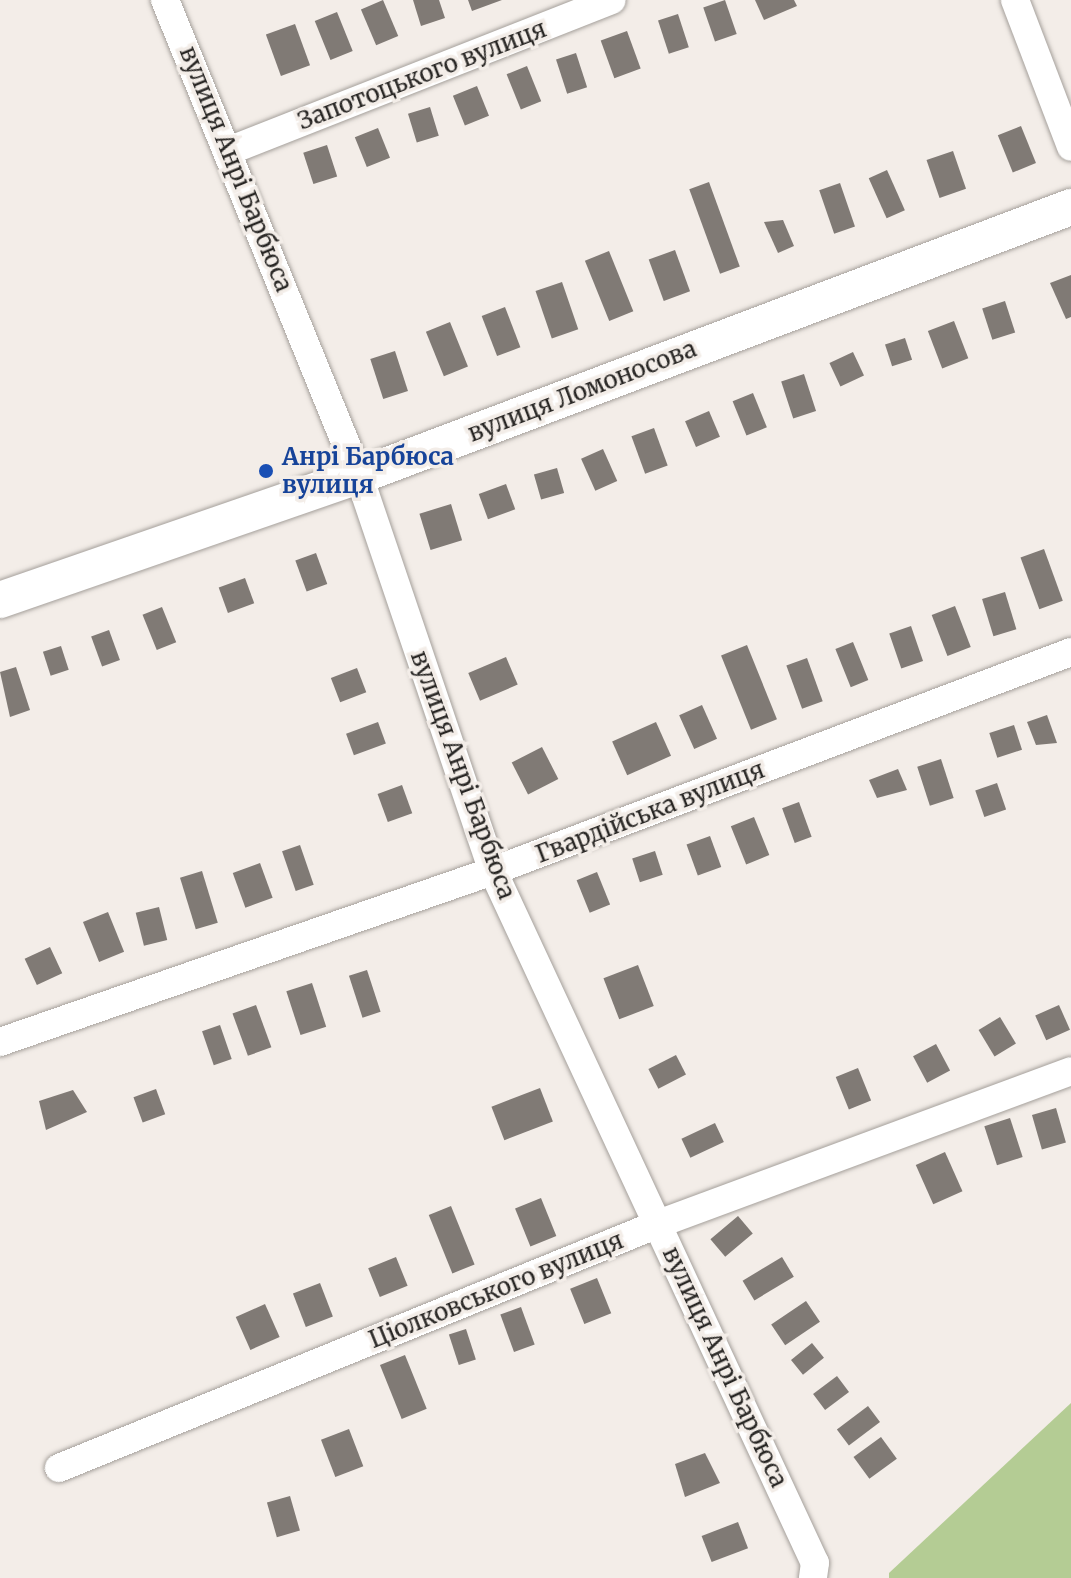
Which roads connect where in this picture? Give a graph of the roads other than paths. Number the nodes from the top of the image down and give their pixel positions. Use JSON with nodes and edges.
{"nodes":[{"id":1,"x":165,"y":0,"type":"edge"},
{"id":2,"x":612,"y":0,"type":"edge"},
{"id":3,"x":1015,"y":0,"type":"edge"},
{"id":4,"x":1071,"y":147,"type":"edge"},
{"id":5,"x":231,"y":150,"type":"junction"},
{"id":6,"x":1071,"y":207,"type":"edge"},
{"id":7,"x":359,"y":476,"type":"junction"},
{"id":8,"x":0,"y":600,"type":"edge"},
{"id":9,"x":1071,"y":652,"type":"edge"},
{"id":10,"x":493,"y":871,"type":"junction"},
{"id":11,"x":0,"y":1042,"type":"edge"},
{"id":12,"x":1071,"y":1071,"type":"edge"},
{"id":13,"x":658,"y":1224,"type":"junction"},
{"id":14,"x":59,"y":1468,"type":"dead end"},
{"id":15,"x":813,"y":1578,"type":"edge"}],
"edges":[{"from":1,"to":5,"type":"street","name":"вулиця Анрі Барбюса"},
{"from":2,"to":5,"type":"street","name":"Запотоцького вулиця"},
{"from":3,"to":4,"type":"street"},
{"from":5,"to":7,"type":"street","name":"вулиця Анрі Барбюса"},
{"from":6,"to":7,"type":"main road","name":"вулиця Ломоносова"},
{"from":7,"to":8,"type":"main road","name":"вулиця Ломоносова"},
{"from":7,"to":10,"type":"street","name":"вулиця Анрі Барбюса"},
{"from":9,"to":10,"type":"street","name":"Гвардійська вулиця"},
{"from":10,"to":11,"type":"street","name":"Гвардійська вулиця"},
{"from":10,"to":13,"type":"street","name":"вулиця Анрі Барбюса"},
{"from":12,"to":13,"type":"street","name":"Ціолковського вулиця"},
{"from":13,"to":14,"type":"street","name":"Ціолковського вулиця"},
{"from":13,"to":15,"type":"street","name":"вулиця Анрі Барбюса"}]}
